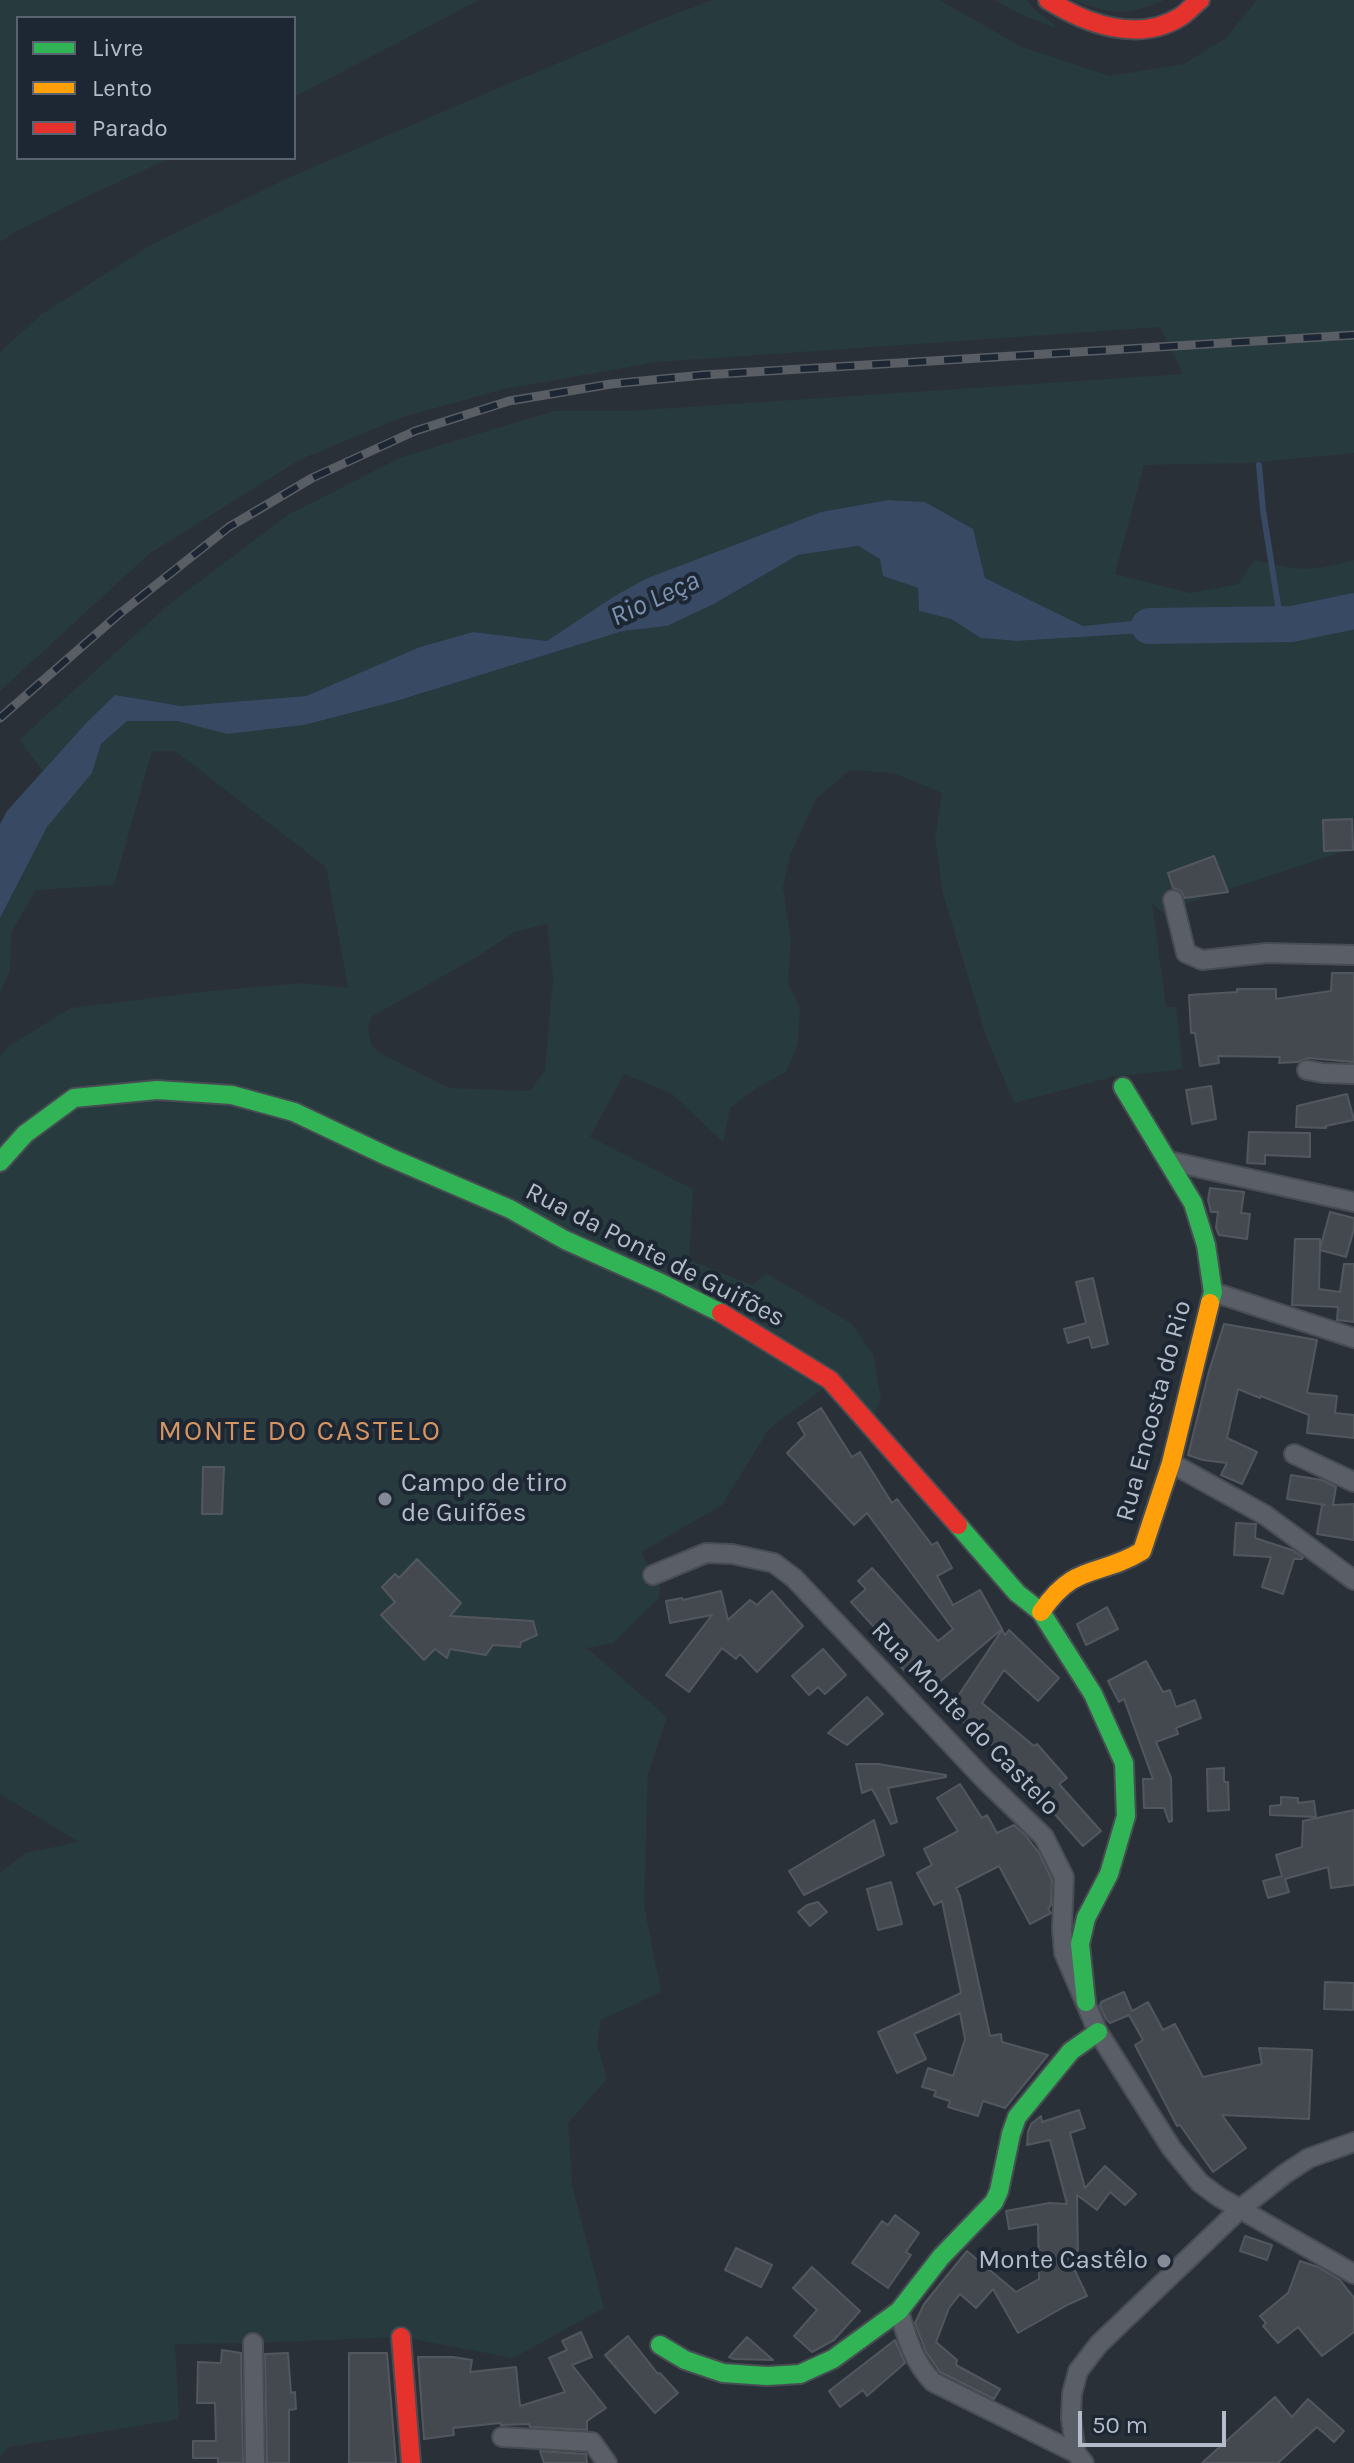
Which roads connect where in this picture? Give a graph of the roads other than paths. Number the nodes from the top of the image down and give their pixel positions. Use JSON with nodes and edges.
{"nodes":[{"id":1,"x":1048,"y":0,"type":"edge"},
{"id":2,"x":1200,"y":0,"type":"edge"},
{"id":3,"x":1173,"y":900,"type":"dead end"},
{"id":4,"x":1354,"y":955,"type":"edge"},
{"id":5,"x":1307,"y":1070,"type":"dead end"},
{"id":6,"x":1354,"y":1074,"type":"edge"},
{"id":7,"x":1123,"y":1087,"type":"dead end"},
{"id":8,"x":1169,"y":1161,"type":"junction"},
{"id":9,"x":0,"y":1162,"type":"edge"},
{"id":10,"x":1354,"y":1202,"type":"edge"},
{"id":11,"x":1213,"y":1292,"type":"junction"},
{"id":12,"x":1354,"y":1338,"type":"edge"},
{"id":13,"x":1294,"y":1454,"type":"dead end"},
{"id":14,"x":1171,"y":1463,"type":"junction"},
{"id":15,"x":1354,"y":1482,"type":"edge"},
{"id":16,"x":653,"y":1575,"type":"dead end"},
{"id":17,"x":1354,"y":1580,"type":"edge"},
{"id":18,"x":1041,"y":1612,"type":"junction"},
{"id":19,"x":1086,"y":2002,"type":"junction"},
{"id":20,"x":1098,"y":2032,"type":"junction"},
{"id":21,"x":1354,"y":2142,"type":"edge"},
{"id":22,"x":1240,"y":2209,"type":"junction"},
{"id":23,"x":1354,"y":2274,"type":"edge"},
{"id":24,"x":899,"y":2311,"type":"junction"},
{"id":25,"x":401,"y":2337,"type":"dead end"},
{"id":26,"x":253,"y":2343,"type":"dead end"},
{"id":27,"x":660,"y":2345,"type":"dead end"},
{"id":28,"x":502,"y":2437,"type":"dead end"},
{"id":29,"x":1080,"y":2458,"type":"edge"},
{"id":30,"x":255,"y":2463,"type":"edge"},
{"id":31,"x":411,"y":2463,"type":"edge"},
{"id":32,"x":607,"y":2463,"type":"edge"}],
"edges":[{"from":1,"to":2,"type":"main road"},
{"from":3,"to":4,"type":"street"},
{"from":5,"to":6,"type":"street"},
{"from":7,"to":8,"type":"main road","name":"Rua Encosta do Rio"},
{"from":8,"to":10,"type":"street"},
{"from":8,"to":11,"type":"main road","name":"Rua Encosta do Rio"},
{"from":9,"to":18,"type":"main road","name":"Rua da Ponte de Guifões"},
{"from":11,"to":12,"type":"street"},
{"from":11,"to":14,"type":"main road","name":"Rua Encosta do Rio"},
{"from":13,"to":15,"type":"street"},
{"from":14,"to":17,"type":"street"},
{"from":14,"to":18,"type":"main road","name":"Rua Encosta do Rio"},
{"from":16,"to":19,"type":"street","name":"Rua Monte do Castelo"},
{"from":18,"to":19,"type":"main road","name":"Rua da Ponte de Guifões"},
{"from":19,"to":20,"type":"street","name":"Rua Monte do Castelo"},
{"from":20,"to":22,"type":"street","name":"Rua Monte do Castelo"},
{"from":20,"to":24,"type":"main road"},
{"from":21,"to":22,"type":"street"},
{"from":22,"to":23,"type":"street","name":"Rua Monte do Castelo"},
{"from":22,"to":29,"type":"street"},
{"from":24,"to":27,"type":"main road"},
{"from":24,"to":29,"type":"street"},
{"from":25,"to":31,"type":"main road"},
{"from":26,"to":30,"type":"street"},
{"from":28,"to":32,"type":"street"}]}
